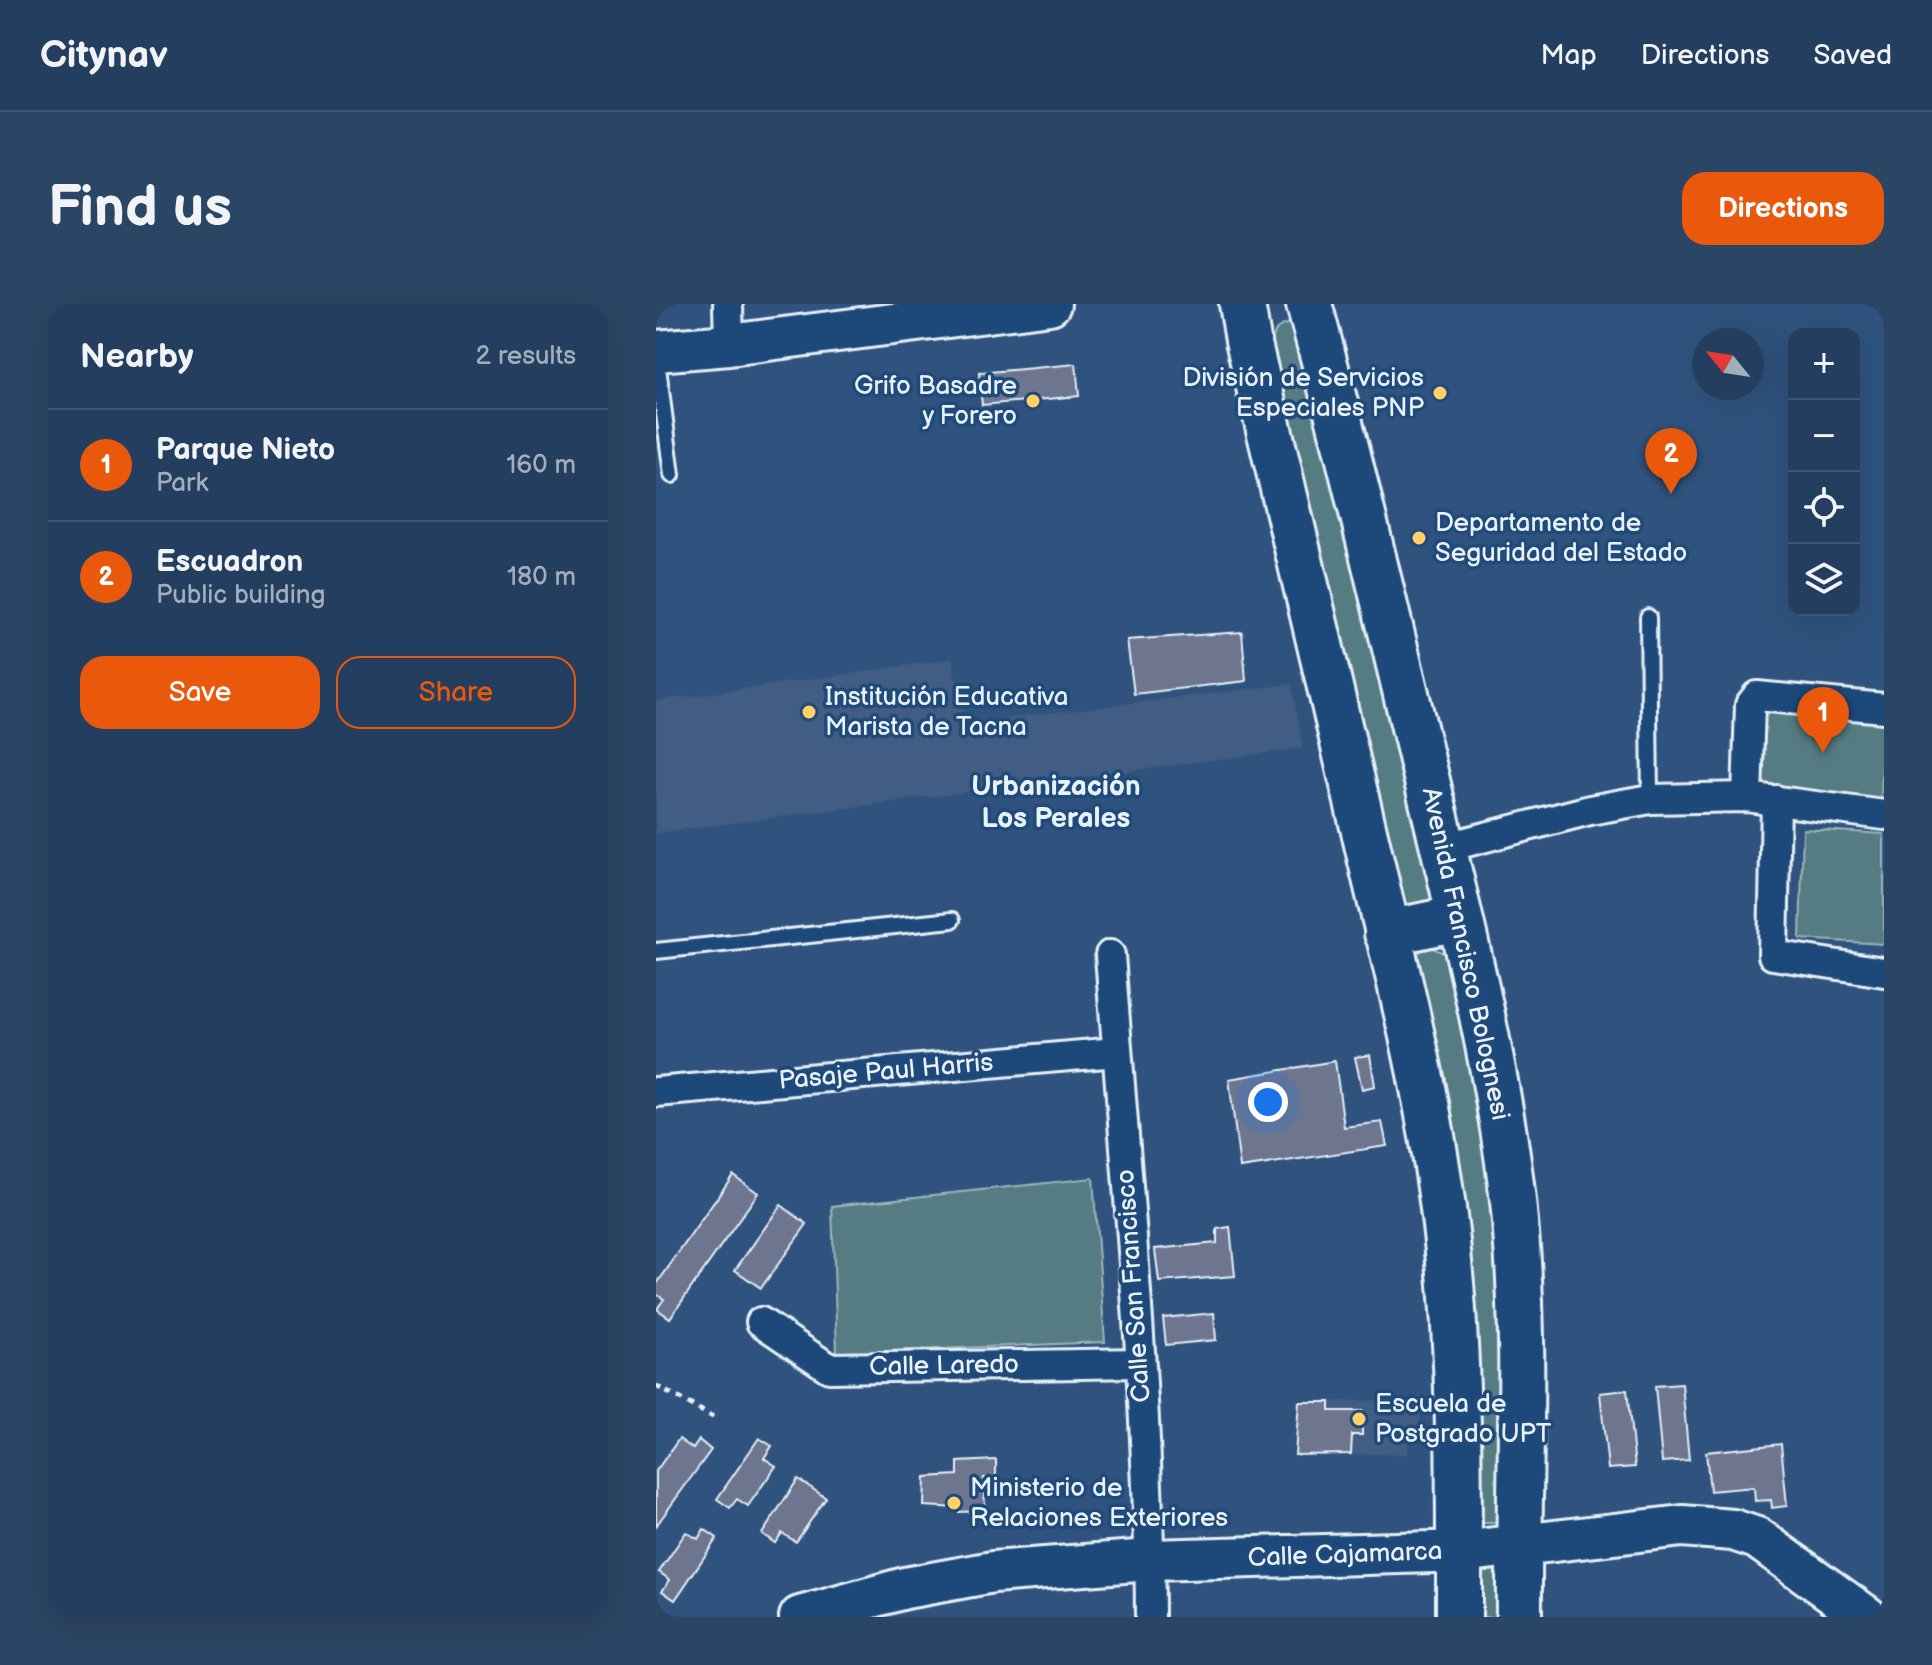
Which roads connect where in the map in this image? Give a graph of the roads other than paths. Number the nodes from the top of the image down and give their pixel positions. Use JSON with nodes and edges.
{"nodes":[{"id":1,"x":728,"y":304,"type":"edge"},
{"id":2,"x":1050,"y":304,"type":"edge"},
{"id":3,"x":1242,"y":304,"type":"edge"},
{"id":4,"x":1309,"y":304,"type":"edge"},
{"id":5,"x":729,"y":345,"type":"junction"},
{"id":6,"x":656,"y":352,"type":"edge"},
{"id":7,"x":672,"y":475,"type":"dead end"},
{"id":8,"x":1648,"y":617,"type":"dead end"},
{"id":9,"x":1884,"y":708,"type":"edge"},
{"id":10,"x":1747,"y":797,"type":"junction"},
{"id":11,"x":1650,"y":799,"type":"junction"},
{"id":12,"x":1776,"y":800,"type":"junction"},
{"id":13,"x":1884,"y":815,"type":"edge"},
{"id":14,"x":1443,"y":848,"type":"junction"},
{"id":15,"x":1459,"y":918,"type":"junction"},
{"id":16,"x":952,"y":920,"type":"dead end"},
{"id":17,"x":1387,"y":933,"type":"junction"},
{"id":18,"x":656,"y":951,"type":"edge"},
{"id":19,"x":1110,"y":955,"type":"dead end"},
{"id":20,"x":1884,"y":972,"type":"edge"},
{"id":21,"x":1117,"y":1052,"type":"junction"},
{"id":22,"x":656,"y":1092,"type":"edge"},
{"id":23,"x":761,"y":1322,"type":"dead end"},
{"id":24,"x":1140,"y":1363,"type":"junction"},
{"id":25,"x":1518,"y":1547,"type":"junction"},
{"id":26,"x":1459,"y":1552,"type":"junction"},
{"id":27,"x":1150,"y":1560,"type":"junction"},
{"id":28,"x":800,"y":1617,"type":"edge"},
{"id":29,"x":1150,"y":1617,"type":"edge"},
{"id":30,"x":1459,"y":1617,"type":"edge"},
{"id":31,"x":1519,"y":1617,"type":"edge"},
{"id":32,"x":1867,"y":1617,"type":"edge"}],
"edges":[{"from":1,"to":5,"type":"street"},
{"from":2,"to":5,"type":"street"},
{"from":3,"to":17,"type":"main road"},
{"from":4,"to":14,"type":"main road","name":"Avenida Francisco Bolognesi"},
{"from":5,"to":6,"type":"street"},
{"from":6,"to":7,"type":"lane"},
{"from":8,"to":11,"type":"lane"},
{"from":9,"to":10,"type":"street"},
{"from":10,"to":11,"type":"street"},
{"from":10,"to":12,"type":"street"},
{"from":11,"to":14,"type":"street"},
{"from":12,"to":13,"type":"street"},
{"from":12,"to":20,"type":"street"},
{"from":14,"to":15,"type":"main road","name":"Avenida Francisco Bolognesi"},
{"from":15,"to":17,"type":"main road"},
{"from":15,"to":25,"type":"main road","name":"Avenida Francisco Bolognesi"},
{"from":16,"to":18,"type":"lane"},
{"from":17,"to":26,"type":"main road"},
{"from":19,"to":21,"type":"street","name":"Calle San Francisco"},
{"from":21,"to":22,"type":"street","name":"Pasaje Paul Harris"},
{"from":21,"to":24,"type":"street","name":"Calle San Francisco"},
{"from":23,"to":24,"type":"street","name":"Calle Laredo"},
{"from":24,"to":27,"type":"street","name":"Calle San Francisco"},
{"from":25,"to":26,"type":"street","name":"Calle Cajamarca"},
{"from":25,"to":31,"type":"main road","name":"Avenida Francisco Bolognesi"},
{"from":25,"to":32,"type":"street","name":"Calle Cajamarca"},
{"from":26,"to":27,"type":"street","name":"Calle Cajamarca"},
{"from":26,"to":30,"type":"main road"},
{"from":27,"to":28,"type":"street","name":"Calle Cajamarca"},
{"from":27,"to":29,"type":"street","name":"Calle San Francisco"}]}
